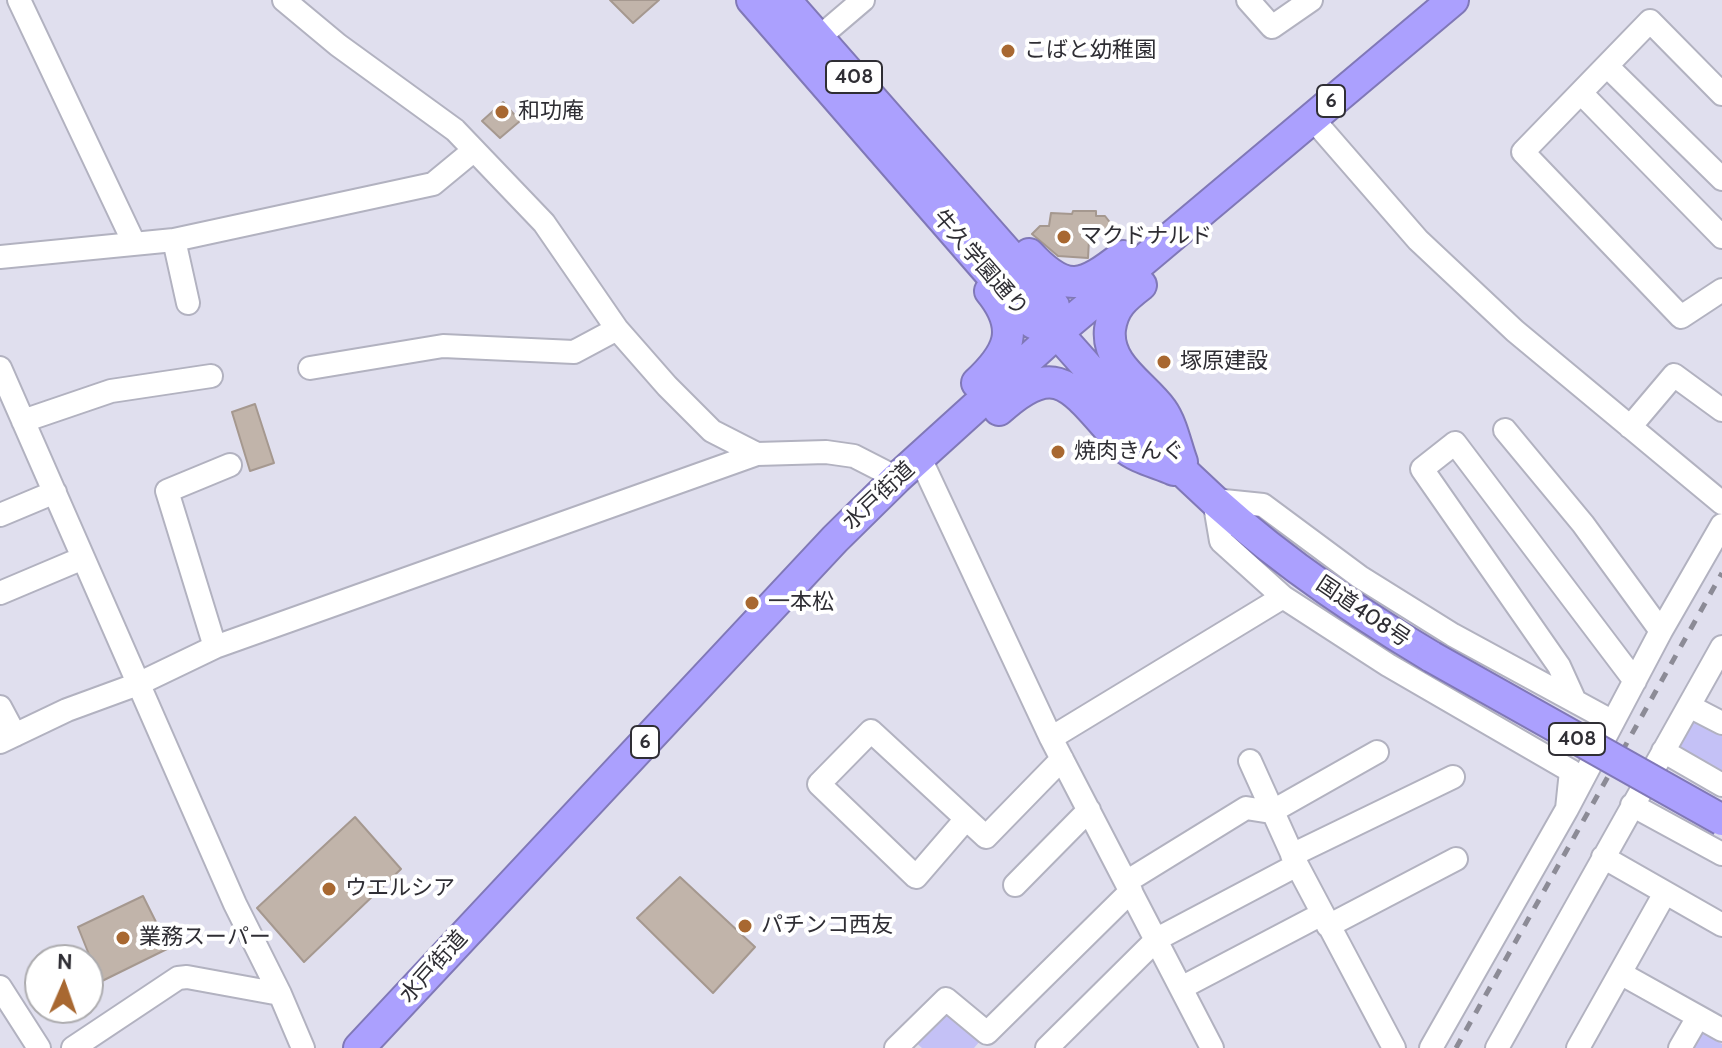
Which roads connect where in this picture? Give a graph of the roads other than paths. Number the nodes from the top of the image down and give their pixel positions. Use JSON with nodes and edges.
{"nodes":[{"id":1,"x":19,"y":0,"type":"edge"},
{"id":2,"x":284,"y":0,"type":"edge"},
{"id":3,"x":752,"y":0,"type":"edge"},
{"id":4,"x":785,"y":0,"type":"edge"},
{"id":5,"x":863,"y":0,"type":"edge"},
{"id":6,"x":1248,"y":0,"type":"edge"},
{"id":7,"x":1311,"y":0,"type":"edge"},
{"id":8,"x":1453,"y":0,"type":"edge"},
{"id":9,"x":809,"y":46,"type":"junction"},
{"id":10,"x":1607,"y":66,"type":"junction"},
{"id":11,"x":1581,"y":93,"type":"junction"},
{"id":12,"x":1722,"y":94,"type":"edge"},
{"id":13,"x":1311,"y":117,"type":"junction"},
{"id":14,"x":473,"y":151,"type":"junction"},
{"id":15,"x":1722,"y":179,"type":"edge"},
{"id":16,"x":954,"y":190,"type":"junction"},
{"id":17,"x":926,"y":202,"type":"junction"},
{"id":18,"x":1212,"y":203,"type":"junction"},
{"id":19,"x":1174,"y":236,"type":"junction"},
{"id":20,"x":1722,"y":237,"type":"edge"},
{"id":21,"x":174,"y":240,"type":"junction"},
{"id":22,"x":134,"y":243,"type":"junction"},
{"id":23,"x":0,"y":257,"type":"edge"},
{"id":24,"x":1722,"y":290,"type":"edge"},
{"id":25,"x":188,"y":303,"type":"dead end"},
{"id":26,"x":617,"y":329,"type":"junction"},
{"id":27,"x":1057,"y":333,"type":"junction"},
{"id":28,"x":0,"y":368,"type":"edge"},
{"id":29,"x":310,"y":368,"type":"dead end"},
{"id":30,"x":211,"y":376,"type":"dead end"},
{"id":31,"x":1722,"y":410,"type":"edge"},
{"id":32,"x":14,"y":414,"type":"edge"},
{"id":33,"x":1630,"y":427,"type":"junction"},
{"id":34,"x":1505,"y":430,"type":"dead end"},
{"id":35,"x":942,"y":437,"type":"junction"},
{"id":36,"x":757,"y":454,"type":"junction"},
{"id":37,"x":230,"y":465,"type":"dead end"},
{"id":38,"x":909,"y":468,"type":"junction"},
{"id":39,"x":1187,"y":475,"type":"junction"},
{"id":40,"x":55,"y":492,"type":"junction"},
{"id":41,"x":1214,"y":500,"type":"junction"},
{"id":42,"x":1722,"y":503,"type":"edge"},
{"id":43,"x":0,"y":515,"type":"edge"},
{"id":44,"x":1722,"y":525,"type":"edge"},
{"id":45,"x":83,"y":558,"type":"junction"},
{"id":46,"x":0,"y":593,"type":"edge"},
{"id":47,"x":1283,"y":597,"type":"junction"},
{"id":48,"x":1661,"y":631,"type":"junction"},
{"id":49,"x":215,"y":647,"type":"junction"},
{"id":50,"x":1722,"y":647,"type":"edge"},
{"id":51,"x":1635,"y":681,"type":"junction"},
{"id":52,"x":138,"y":684,"type":"junction"},
{"id":53,"x":1574,"y":699,"type":"junction"},
{"id":54,"x":1689,"y":706,"type":"junction"},
{"id":55,"x":0,"y":707,"type":"edge"},
{"id":56,"x":1613,"y":722,"type":"junction"},
{"id":57,"x":1722,"y":723,"type":"edge"},
{"id":58,"x":7,"y":738,"type":"edge"},
{"id":59,"x":1051,"y":738,"type":"junction"},
{"id":60,"x":1663,"y":751,"type":"junction"},
{"id":61,"x":1377,"y":752,"type":"dead end"},
{"id":62,"x":1062,"y":759,"type":"junction"},
{"id":63,"x":1250,"y":761,"type":"dead end"},
{"id":64,"x":1453,"y":777,"type":"dead end"},
{"id":65,"x":1722,"y":785,"type":"edge"},
{"id":66,"x":1632,"y":805,"type":"junction"},
{"id":67,"x":1567,"y":809,"type":"junction"},
{"id":68,"x":1089,"y":810,"type":"junction"},
{"id":69,"x":1271,"y":812,"type":"junction"},
{"id":70,"x":966,"y":819,"type":"junction"},
{"id":71,"x":1722,"y":820,"type":"edge"},
{"id":72,"x":1722,"y":854,"type":"edge"},
{"id":73,"x":1603,"y":857,"type":"junction"},
{"id":74,"x":1456,"y":859,"type":"dead end"},
{"id":75,"x":1295,"y":860,"type":"junction"},
{"id":76,"x":1015,"y":885,"type":"dead end"},
{"id":77,"x":1128,"y":887,"type":"junction"},
{"id":78,"x":1665,"y":893,"type":"junction"},
{"id":79,"x":1325,"y":920,"type":"junction"},
{"id":80,"x":1722,"y":925,"type":"edge"},
{"id":81,"x":1157,"y":939,"type":"junction"},
{"id":82,"x":1620,"y":973,"type":"junction"},
{"id":83,"x":0,"y":987,"type":"edge"},
{"id":84,"x":1181,"y":988,"type":"junction"},
{"id":85,"x":280,"y":994,"type":"junction"},
{"id":86,"x":1698,"y":1017,"type":"junction"},
{"id":87,"x":1722,"y":1030,"type":"edge"},
{"id":88,"x":369,"y":1045,"type":"edge"},
{"id":89,"x":39,"y":1048,"type":"edge"},
{"id":90,"x":73,"y":1048,"type":"edge"},
{"id":91,"x":303,"y":1048,"type":"edge"},
{"id":92,"x":896,"y":1048,"type":"edge"},
{"id":93,"x":1047,"y":1048,"type":"edge"},
{"id":94,"x":1211,"y":1048,"type":"edge"},
{"id":95,"x":1394,"y":1048,"type":"edge"},
{"id":96,"x":1431,"y":1048,"type":"edge"},
{"id":97,"x":1497,"y":1048,"type":"edge"},
{"id":98,"x":1578,"y":1048,"type":"edge"},
{"id":99,"x":1680,"y":1048,"type":"edge"}],
"edges":[{"from":1,"to":22,"type":"street"},
{"from":2,"to":14,"type":"street"},
{"from":3,"to":9,"type":"highway","name":"牛久学園通り","number":"408"},
{"from":4,"to":9,"type":"highway","name":"牛久学園通り","number":"408"},
{"from":5,"to":9,"type":"street"},
{"from":6,"to":7,"type":"street"},
{"from":8,"to":13,"type":"highway","name":"水戸街道","number":"6"},
{"from":9,"to":16,"type":"highway","name":"牛久学園通り","number":"408"},
{"from":9,"to":17,"type":"highway","name":"牛久学園通り","number":"408"},
{"from":10,"to":11,"type":"street"},
{"from":10,"to":12,"type":"street"},
{"from":10,"to":15,"type":"street"},
{"from":11,"to":20,"type":"street"},
{"from":11,"to":24,"type":"street"},
{"from":13,"to":18,"type":"highway","name":"水戸街道","number":"6"},
{"from":13,"to":33,"type":"street"},
{"from":14,"to":21,"type":"street"},
{"from":14,"to":26,"type":"street"},
{"from":16,"to":18,"type":"highway"},
{"from":16,"to":27,"type":"highway","name":"牛久学園通り","number":"408"},
{"from":17,"to":27,"type":"highway","name":"牛久学園通り","number":"408"},
{"from":17,"to":35,"type":"highway"},
{"from":18,"to":19,"type":"highway","name":"水戸街道","number":"6"},
{"from":19,"to":27,"type":"highway","name":"水戸街道","number":"6"},
{"from":19,"to":39,"type":"highway"},
{"from":21,"to":22,"type":"street"},
{"from":21,"to":25,"type":"street"},
{"from":22,"to":23,"type":"street"},
{"from":26,"to":29,"type":"street"},
{"from":26,"to":36,"type":"street"},
{"from":27,"to":35,"type":"highway","name":"水戸街道","number":"6"},
{"from":27,"to":39,"type":"highway","name":"国道408号","number":"408"},
{"from":28,"to":32,"type":"street"},
{"from":30,"to":32,"type":"street"},
{"from":31,"to":33,"type":"street"},
{"from":32,"to":40,"type":"street"},
{"from":33,"to":42,"type":"street"},
{"from":34,"to":48,"type":"street"},
{"from":35,"to":38,"type":"highway","name":"水戸街道","number":"6"},
{"from":35,"to":39,"type":"highway"},
{"from":36,"to":38,"type":"street"},
{"from":36,"to":49,"type":"street"},
{"from":37,"to":49,"type":"street"},
{"from":38,"to":59,"type":"street"},
{"from":38,"to":88,"type":"highway","name":"水戸街道","number":"6"},
{"from":39,"to":41,"type":"highway","name":"国道408号","number":"408"},
{"from":40,"to":43,"type":"street"},
{"from":40,"to":45,"type":"street"},
{"from":41,"to":47,"type":"street"},
{"from":41,"to":53,"type":"street"},
{"from":41,"to":71,"type":"highway","name":"国道408号","number":"408","bridge":true},
{"from":44,"to":48,"type":"street"},
{"from":45,"to":46,"type":"street"},
{"from":45,"to":52,"type":"street"},
{"from":47,"to":59,"type":"street"},
{"from":47,"to":67,"type":"street"},
{"from":48,"to":51,"type":"street"},
{"from":49,"to":52,"type":"street"},
{"from":50,"to":54,"type":"street"},
{"from":51,"to":53,"type":"street"},
{"from":51,"to":56,"type":"street"},
{"from":52,"to":58,"type":"street"},
{"from":52,"to":85,"type":"street"},
{"from":53,"to":56,"type":"street"},
{"from":54,"to":57,"type":"street"},
{"from":54,"to":60,"type":"street"},
{"from":55,"to":58,"type":"street"},
{"from":56,"to":67,"type":"street"},
{"from":59,"to":62,"type":"street"},
{"from":60,"to":65,"type":"street"},
{"from":60,"to":66,"type":"street"},
{"from":61,"to":69,"type":"street"},
{"from":62,"to":68,"type":"street"},
{"from":62,"to":70,"type":"street"},
{"from":63,"to":69,"type":"street"},
{"from":64,"to":75,"type":"street"},
{"from":66,"to":72,"type":"street"},
{"from":66,"to":73,"type":"street"},
{"from":67,"to":96,"type":"street"},
{"from":68,"to":76,"type":"street"},
{"from":68,"to":77,"type":"street"},
{"from":69,"to":75,"type":"street"},
{"from":69,"to":77,"type":"street"},
{"from":70,"to":70,"type":"street"},
{"from":73,"to":78,"type":"street"},
{"from":73,"to":97,"type":"street"},
{"from":74,"to":79,"type":"street"},
{"from":75,"to":79,"type":"street"},
{"from":75,"to":81,"type":"street"},
{"from":77,"to":81,"type":"street"},
{"from":77,"to":92,"type":"street"},
{"from":78,"to":80,"type":"street"},
{"from":78,"to":82,"type":"street"},
{"from":79,"to":84,"type":"street"},
{"from":79,"to":95,"type":"street"},
{"from":81,"to":84,"type":"street"},
{"from":81,"to":93,"type":"street"},
{"from":82,"to":86,"type":"street"},
{"from":82,"to":98,"type":"street"},
{"from":83,"to":89,"type":"street"},
{"from":84,"to":94,"type":"street"},
{"from":85,"to":90,"type":"street"},
{"from":85,"to":91,"type":"street"},
{"from":86,"to":87,"type":"street"},
{"from":86,"to":99,"type":"street"}]}
